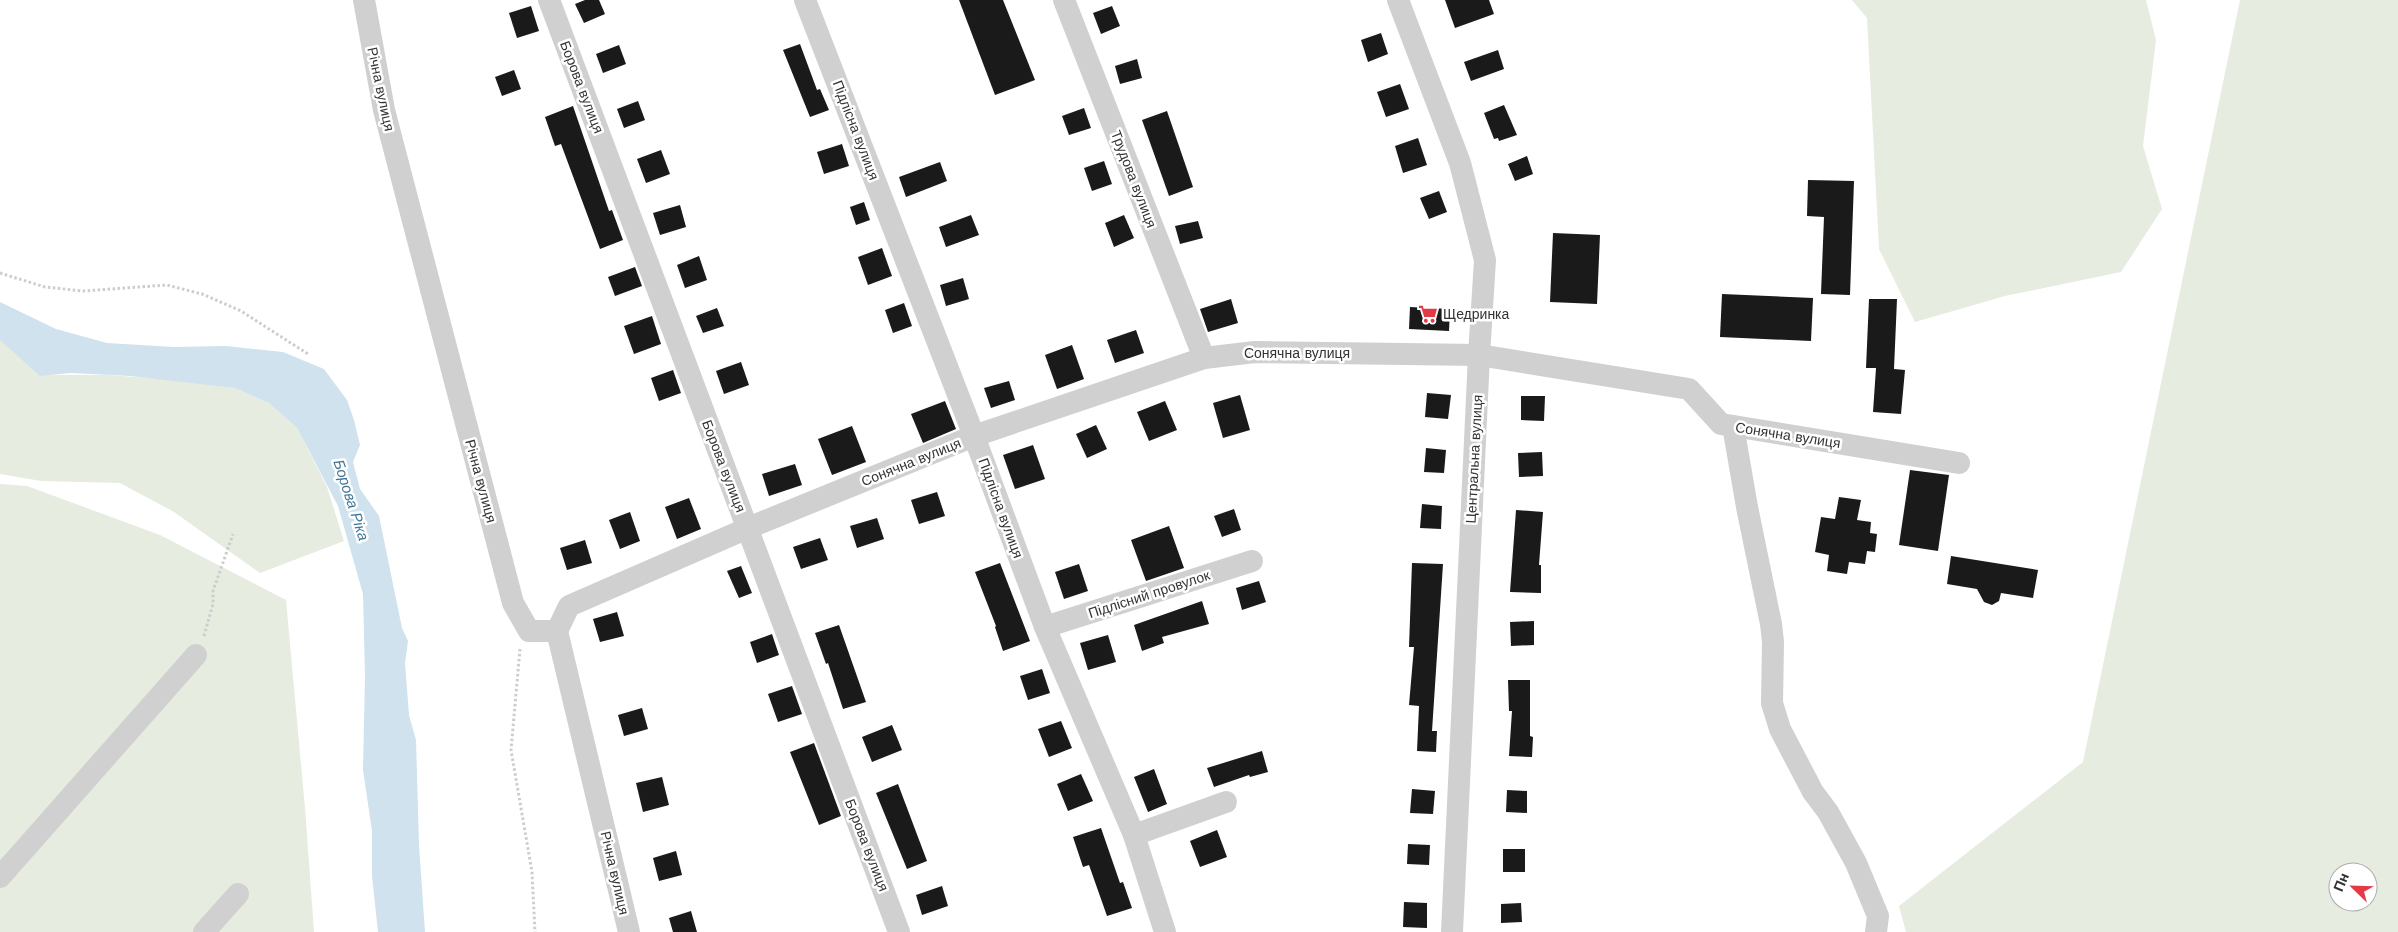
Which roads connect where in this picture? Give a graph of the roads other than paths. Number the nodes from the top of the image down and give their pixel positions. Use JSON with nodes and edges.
{"nodes":[{"id":1,"x":364,"y":0,"type":"edge"},
{"id":2,"x":549,"y":0,"type":"edge"},
{"id":3,"x":805,"y":0,"type":"edge"},
{"id":4,"x":1064,"y":0,"type":"edge"},
{"id":5,"x":1398,"y":0,"type":"edge"},
{"id":6,"x":1478,"y":355,"type":"junction"},
{"id":7,"x":1204,"y":358,"type":"junction"},
{"id":8,"x":1734,"y":426,"type":"junction"},
{"id":9,"x":974,"y":436,"type":"junction"},
{"id":10,"x":1960,"y":463,"type":"dead end"},
{"id":11,"x":748,"y":528,"type":"junction"},
{"id":12,"x":1252,"y":561,"type":"dead end"},
{"id":13,"x":1045,"y":627,"type":"junction"},
{"id":14,"x":557,"y":631,"type":"junction"},
{"id":15,"x":196,"y":655,"type":"road end"},
{"id":16,"x":1226,"y":802,"type":"dead end"},
{"id":17,"x":1134,"y":835,"type":"junction"},
{"id":18,"x":0,"y":877,"type":"edge"},
{"id":19,"x":238,"y":894,"type":"dead end"},
{"id":20,"x":204,"y":932,"type":"edge"},
{"id":21,"x":629,"y":932,"type":"edge"},
{"id":22,"x":899,"y":932,"type":"edge"},
{"id":23,"x":1165,"y":932,"type":"edge"},
{"id":24,"x":1452,"y":932,"type":"edge"},
{"id":25,"x":1876,"y":932,"type":"edge"}],
"edges":[{"from":1,"to":14,"type":"street","name":"Річна вулиця"},
{"from":2,"to":11,"type":"street","name":"Борова вулиця"},
{"from":3,"to":9,"type":"street","name":"Підлісна вулиця"},
{"from":4,"to":7,"type":"street","name":"Трудова вулиця"},
{"from":5,"to":6,"type":"street","name":"Центральна вулиця"},
{"from":6,"to":7,"type":"street","name":"Сонячна вулиця"},
{"from":6,"to":8,"type":"street","name":"Сонячна вулиця"},
{"from":6,"to":24,"type":"street","name":"Центральна вулиця"},
{"from":7,"to":9,"type":"street","name":"Сонячна вулиця"},
{"from":8,"to":10,"type":"street","name":"Сонячна вулиця"},
{"from":8,"to":25,"type":"street"},
{"from":9,"to":11,"type":"street","name":"Сонячна вулиця"},
{"from":9,"to":13,"type":"street","name":"Підлісна вулиця"},
{"from":11,"to":14,"type":"street","name":"Сонячна вулиця"},
{"from":11,"to":22,"type":"street","name":"Борова вулиця"},
{"from":12,"to":13,"type":"street","name":"Підлісний провулок"},
{"from":13,"to":17,"type":"street","name":"Підлісна вулиця"},
{"from":14,"to":21,"type":"street","name":"Річна вулиця"},
{"from":15,"to":18,"type":"street"},
{"from":16,"to":17,"type":"street"},
{"from":17,"to":23,"type":"street","name":"Підлісна вулиця"},
{"from":19,"to":20,"type":"street"}]}
